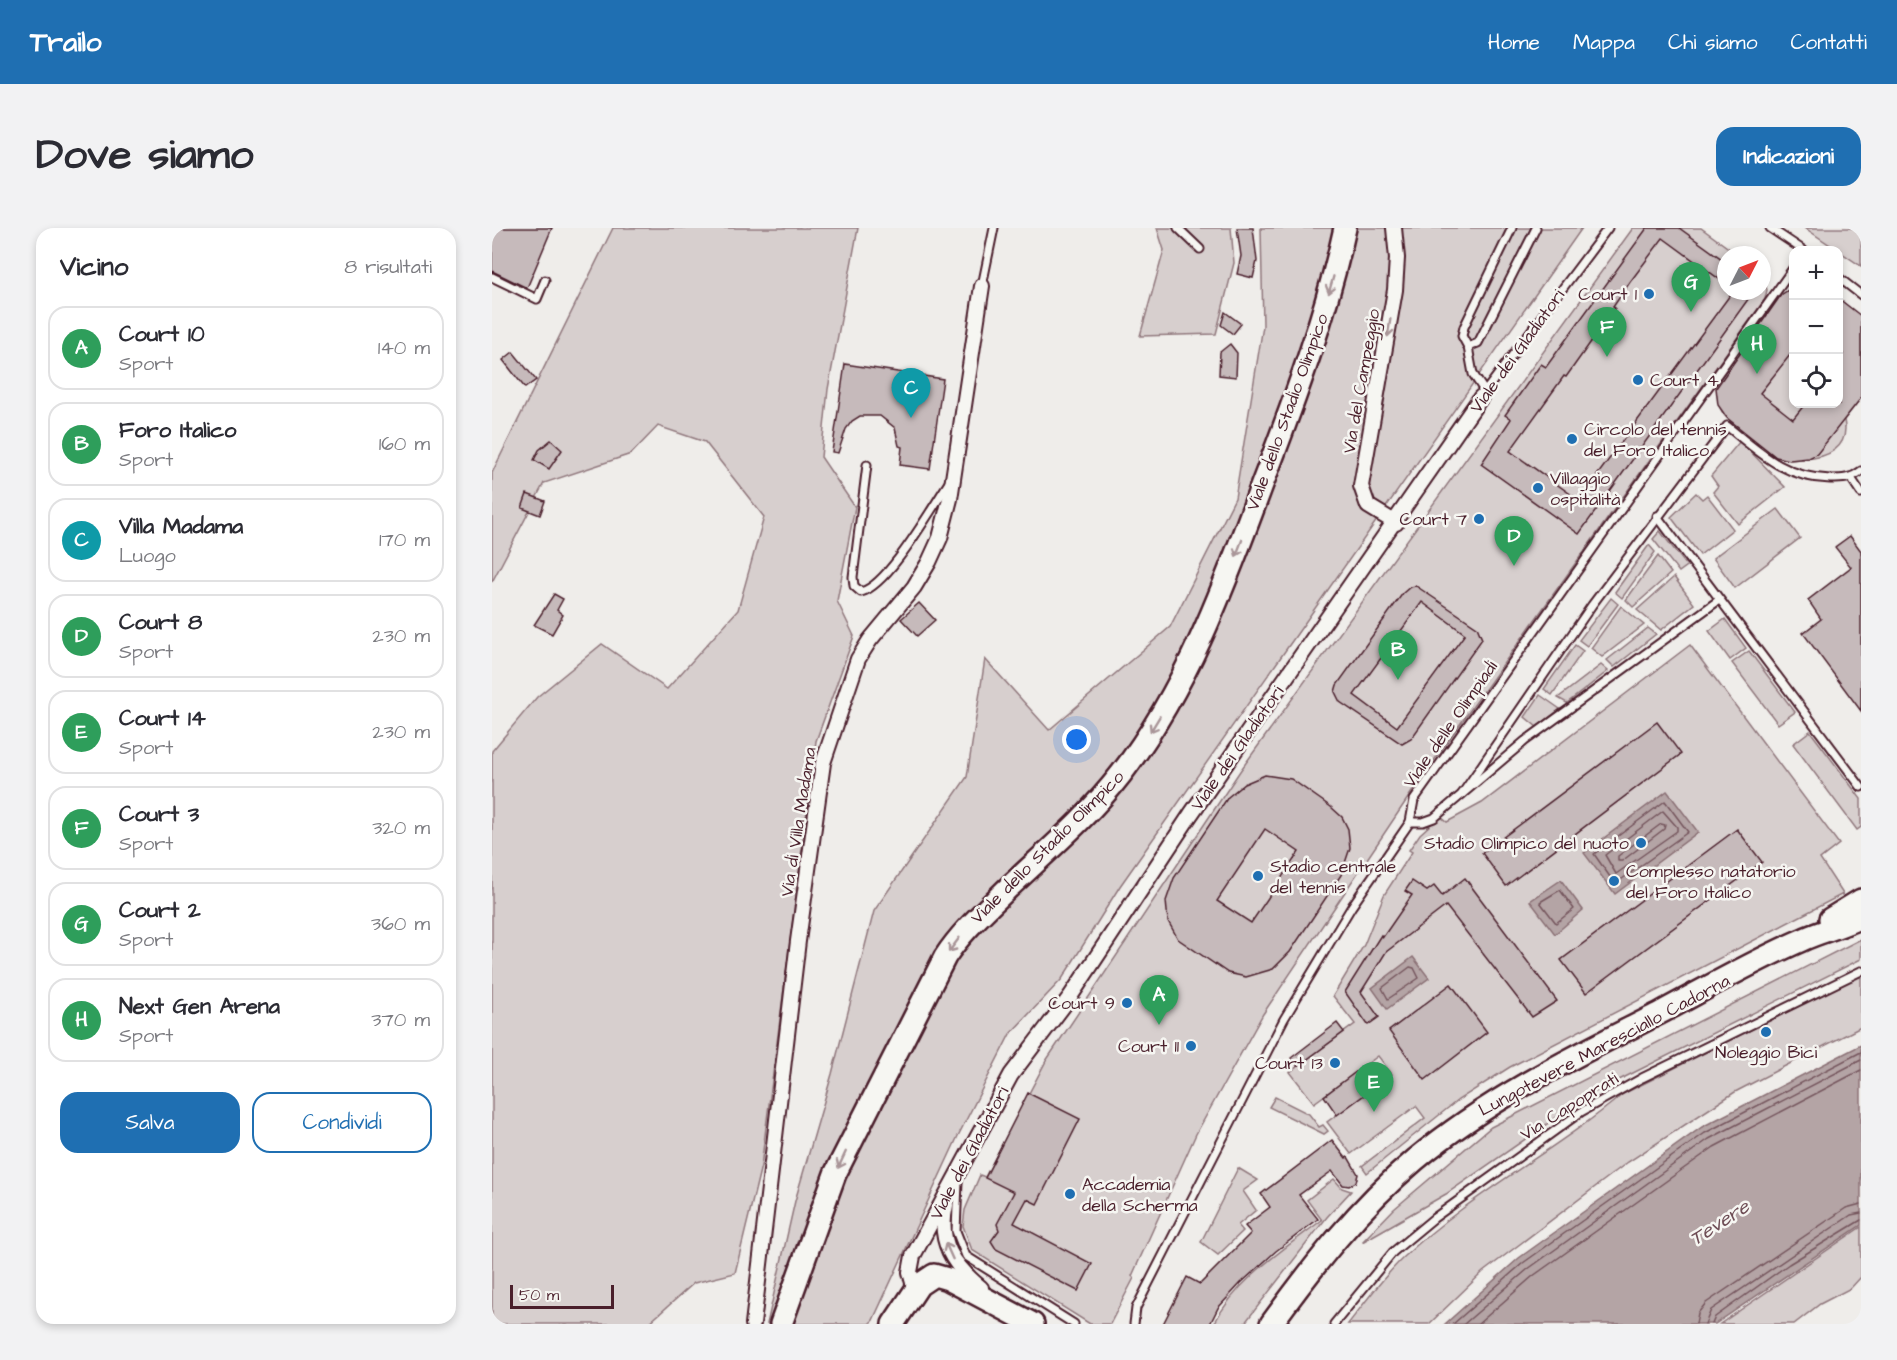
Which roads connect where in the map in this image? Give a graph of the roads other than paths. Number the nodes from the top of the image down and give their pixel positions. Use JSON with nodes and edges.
{"nodes":[{"id":1,"x":994,"y":228,"type":"edge"},
{"id":2,"x":1178,"y":228,"type":"edge"},
{"id":3,"x":1345,"y":228,"type":"edge"},
{"id":4,"x":1394,"y":228,"type":"edge"},
{"id":5,"x":1512,"y":228,"type":"edge"},
{"id":6,"x":1608,"y":228,"type":"edge"},
{"id":7,"x":1770,"y":228,"type":"edge"},
{"id":8,"x":1534,"y":229,"type":"edge"},
{"id":9,"x":1797,"y":246,"type":"edge"},
{"id":10,"x":1200,"y":249,"type":"dead end"},
{"id":11,"x":1789,"y":274,"type":"edge"},
{"id":12,"x":492,"y":277,"type":"edge"},
{"id":13,"x":545,"y":280,"type":"dead end"},
{"id":14,"x":1843,"y":280,"type":"edge"},
{"id":15,"x":982,"y":286,"type":"joint"},
{"id":16,"x":1861,"y":295,"type":"edge"},
{"id":17,"x":1468,"y":347,"type":"junction"},
{"id":18,"x":1483,"y":395,"type":"junction"},
{"id":19,"x":867,"y":465,"type":"dead end"},
{"id":20,"x":1861,"y":471,"type":"edge"},
{"id":21,"x":953,"y":477,"type":"junction"},
{"id":22,"x":1851,"y":478,"type":"junction"},
{"id":23,"x":1861,"y":493,"type":"edge"},
{"id":24,"x":1657,"y":516,"type":"junction"},
{"id":25,"x":1395,"y":523,"type":"junction"},
{"id":26,"x":1719,"y":600,"type":"junction"},
{"id":27,"x":1861,"y":787,"type":"edge"},
{"id":28,"x":1462,"y":794,"type":"junction"},
{"id":29,"x":1410,"y":822,"type":"junction"},
{"id":30,"x":1861,"y":900,"type":"edge"},
{"id":31,"x":1861,"y":917,"type":"edge"},
{"id":32,"x":1803,"y":939,"type":"junction"},
{"id":33,"x":1861,"y":971,"type":"edge"},
{"id":34,"x":958,"y":1176,"type":"junction"},
{"id":35,"x":950,"y":1191,"type":"junction"},
{"id":36,"x":915,"y":1290,"type":"junction"},
{"id":37,"x":1004,"y":1306,"type":"junction"},
{"id":38,"x":898,"y":1322,"type":"edge"},
{"id":39,"x":753,"y":1324,"type":"edge"},
{"id":40,"x":781,"y":1324,"type":"edge"},
{"id":41,"x":1033,"y":1324,"type":"edge"},
{"id":42,"x":1074,"y":1324,"type":"edge"},
{"id":43,"x":1134,"y":1324,"type":"edge"},
{"id":44,"x":1270,"y":1324,"type":"edge"},
{"id":45,"x":1334,"y":1324,"type":"edge"}],
"edges":[{"from":1,"to":15,"type":"lane"},
{"from":2,"to":10,"type":"lane"},
{"from":3,"to":40,"type":"main road","name":"Viale dello Stadio Olimpico","one_way":true},
{"from":4,"to":25,"type":"street","name":"Via del Campeggio","one_way":true},
{"from":5,"to":17,"type":"lane"},
{"from":6,"to":18,"type":"lane","name":"Viale dei Gladiatori"},
{"from":7,"to":9,"type":"lane"},
{"from":8,"to":17,"type":"lane"},
{"from":11,"to":29,"type":"lane","name":"Viale delle Olimpiadi"},
{"from":12,"to":13,"type":"lane"},
{"from":14,"to":16,"type":"lane"},
{"from":15,"to":21,"type":"street","name":"Via di Villa Madama"},
{"from":17,"to":18,"type":"lane"},
{"from":18,"to":25,"type":"street","name":"Viale dei Gladiatori"},
{"from":19,"to":21,"type":"lane"},
{"from":20,"to":22,"type":"lane"},
{"from":21,"to":39,"type":"street","name":"Via di Villa Madama"},
{"from":22,"to":23,"type":"lane"},
{"from":22,"to":24,"type":"lane"},
{"from":24,"to":26,"type":"lane"},
{"from":24,"to":28,"type":"lane"},
{"from":25,"to":34,"type":"street","name":"Viale dei Gladiatori"},
{"from":26,"to":27,"type":"lane"},
{"from":26,"to":28,"type":"lane"},
{"from":28,"to":29,"type":"lane"},
{"from":29,"to":43,"type":"lane","name":"Viale delle Olimpiadi"},
{"from":30,"to":32,"type":"main road"},
{"from":31,"to":32,"type":"main road"},
{"from":32,"to":44,"type":"main road","name":"Lungotevere Maresciallo Cadorna"},
{"from":33,"to":45,"type":"lane","name":"Via Capoprati"},
{"from":34,"to":35,"type":"street","name":"Viale dei Gladiatori"},
{"from":34,"to":42,"type":"lane"},
{"from":35,"to":36,"type":"street","name":"Viale dei Gladiatori"},
{"from":37,"to":35,"type":"street","one_way":true},
{"from":36,"to":37,"type":"main road"},
{"from":36,"to":38,"type":"main road"},
{"from":37,"to":41,"type":"main road"}]}
